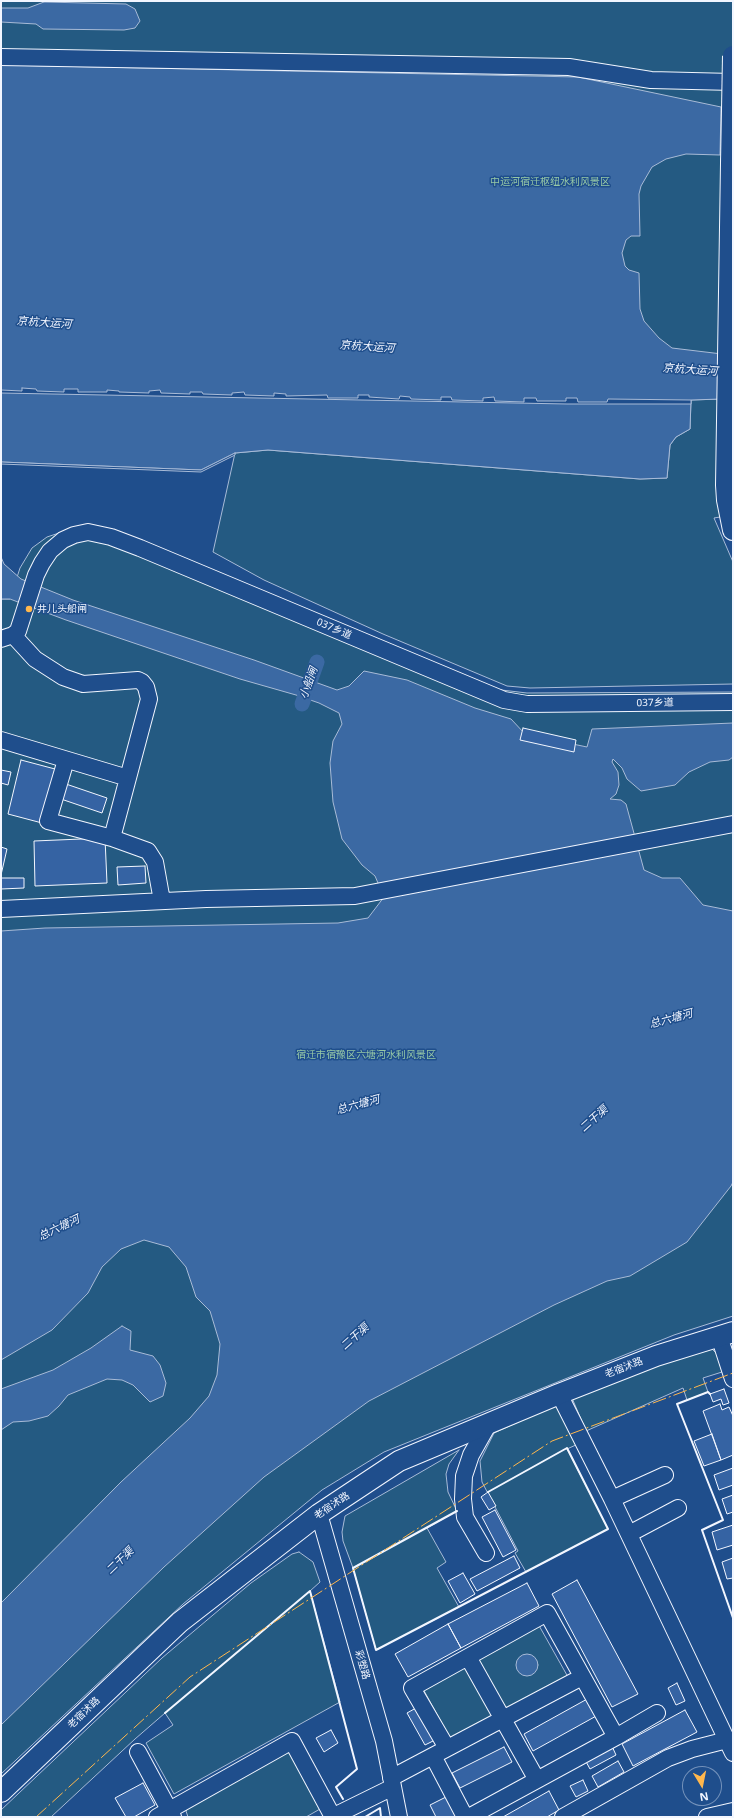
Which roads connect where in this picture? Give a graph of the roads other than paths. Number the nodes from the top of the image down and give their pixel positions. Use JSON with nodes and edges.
{"nodes":[{"id":1,"x":733,"y":52,"type":"edge"},
{"id":2,"x":733,"y":56,"type":"edge"},
{"id":3,"x":1,"y":57,"type":"edge"},
{"id":4,"x":733,"y":82,"type":"edge"},
{"id":5,"x":731,"y":259,"type":"edge"},
{"id":6,"x":732,"y":524,"type":"edge"},
{"id":7,"x":11,"y":633,"type":"edge"},
{"id":8,"x":733,"y":702,"type":"edge"},
{"id":9,"x":1,"y":740,"type":"edge"},
{"id":10,"x":66,"y":760,"type":"junction"},
{"id":11,"x":128,"y":778,"type":"junction"},
{"id":12,"x":733,"y":824,"type":"edge"},
{"id":13,"x":112,"y":838,"type":"junction"},
{"id":14,"x":162,"y":901,"type":"junction"},
{"id":15,"x":1,"y":909,"type":"edge"},
{"id":16,"x":726,"y":1334,"type":"edge"},
{"id":17,"x":733,"y":1379,"type":"edge"},
{"id":18,"x":559,"y":1394,"type":"junction"},
{"id":19,"x":488,"y":1423,"type":"junction"},
{"id":20,"x":665,"y":1475,"type":"dead end"},
{"id":21,"x":612,"y":1499,"type":"junction"},
{"id":22,"x":678,"y":1508,"type":"dead end"},
{"id":23,"x":319,"y":1514,"type":"junction"},
{"id":24,"x":629,"y":1534,"type":"junction"},
{"id":25,"x":486,"y":1554,"type":"dead end"},
{"id":26,"x":468,"y":1657,"type":"junction"},
{"id":27,"x":582,"y":1677,"type":"junction"},
{"id":28,"x":657,"y":1713,"type":"dead end"},
{"id":29,"x":503,"y":1719,"type":"junction"},
{"id":30,"x":616,"y":1737,"type":"junction"},
{"id":31,"x":730,"y":1746,"type":"edge"},
{"id":32,"x":447,"y":1748,"type":"junction"},
{"id":33,"x":138,"y":1752,"type":"dead end"},
{"id":34,"x":433,"y":1756,"type":"junction"},
{"id":35,"x":537,"y":1780,"type":"junction"},
{"id":36,"x":392,"y":1783,"type":"junction"},
{"id":37,"x":1,"y":1792,"type":"edge"},
{"id":38,"x":733,"y":1811,"type":"edge"},
{"id":39,"x":167,"y":1815,"type":"edge"},
{"id":40,"x":332,"y":1817,"type":"edge"},
{"id":41,"x":399,"y":1817,"type":"edge"},
{"id":42,"x":465,"y":1817,"type":"edge"},
{"id":43,"x":469,"y":1817,"type":"edge"},
{"id":44,"x":563,"y":1817,"type":"edge"},
{"id":45,"x":707,"y":1817,"type":"edge"}],
"edges":[{"from":1,"to":2,"type":"main road"},
{"from":2,"to":5,"type":"main road","bridge":true},
{"from":3,"to":4,"type":"street"},
{"from":5,"to":6,"type":"main road"},
{"from":7,"to":8,"type":"street","name":"037乡道"},
{"from":7,"to":11,"type":"street"},
{"from":9,"to":10,"type":"street"},
{"from":10,"to":11,"type":"street"},
{"from":10,"to":13,"type":"street"},
{"from":11,"to":13,"type":"street"},
{"from":12,"to":14,"type":"street"},
{"from":13,"to":14,"type":"street"},
{"from":14,"to":15,"type":"street"},
{"from":16,"to":17,"type":"street"},
{"from":16,"to":18,"type":"main road","name":"老宿沭路"},
{"from":18,"to":19,"type":"main road","name":"老宿沭路"},
{"from":18,"to":21,"type":"street"},
{"from":19,"to":23,"type":"main road","name":"老宿沭路"},
{"from":19,"to":25,"type":"street"},
{"from":20,"to":21,"type":"street"},
{"from":21,"to":24,"type":"street"},
{"from":22,"to":24,"type":"street"},
{"from":23,"to":36,"type":"street","name":"彩塑路"},
{"from":23,"to":37,"type":"main road","name":"老宿沭路"},
{"from":24,"to":31,"type":"street"},
{"from":26,"to":27,"type":"street"},
{"from":26,"to":29,"type":"street"},
{"from":26,"to":32,"type":"street"},
{"from":27,"to":29,"type":"street"},
{"from":27,"to":30,"type":"street"},
{"from":28,"to":30,"type":"street"},
{"from":29,"to":32,"type":"street"},
{"from":29,"to":35,"type":"street"},
{"from":30,"to":35,"type":"street"},
{"from":31,"to":44,"type":"street"},
{"from":32,"to":34,"type":"street"},
{"from":33,"to":39,"type":"street"},
{"from":34,"to":36,"type":"street"},
{"from":34,"to":42,"type":"street"},
{"from":35,"to":43,"type":"street"},
{"from":36,"to":40,"type":"street"},
{"from":36,"to":41,"type":"street","name":"彩塑路"},
{"from":38,"to":45,"type":"street"},
{"from":39,"to":40,"type":"street"}]}
